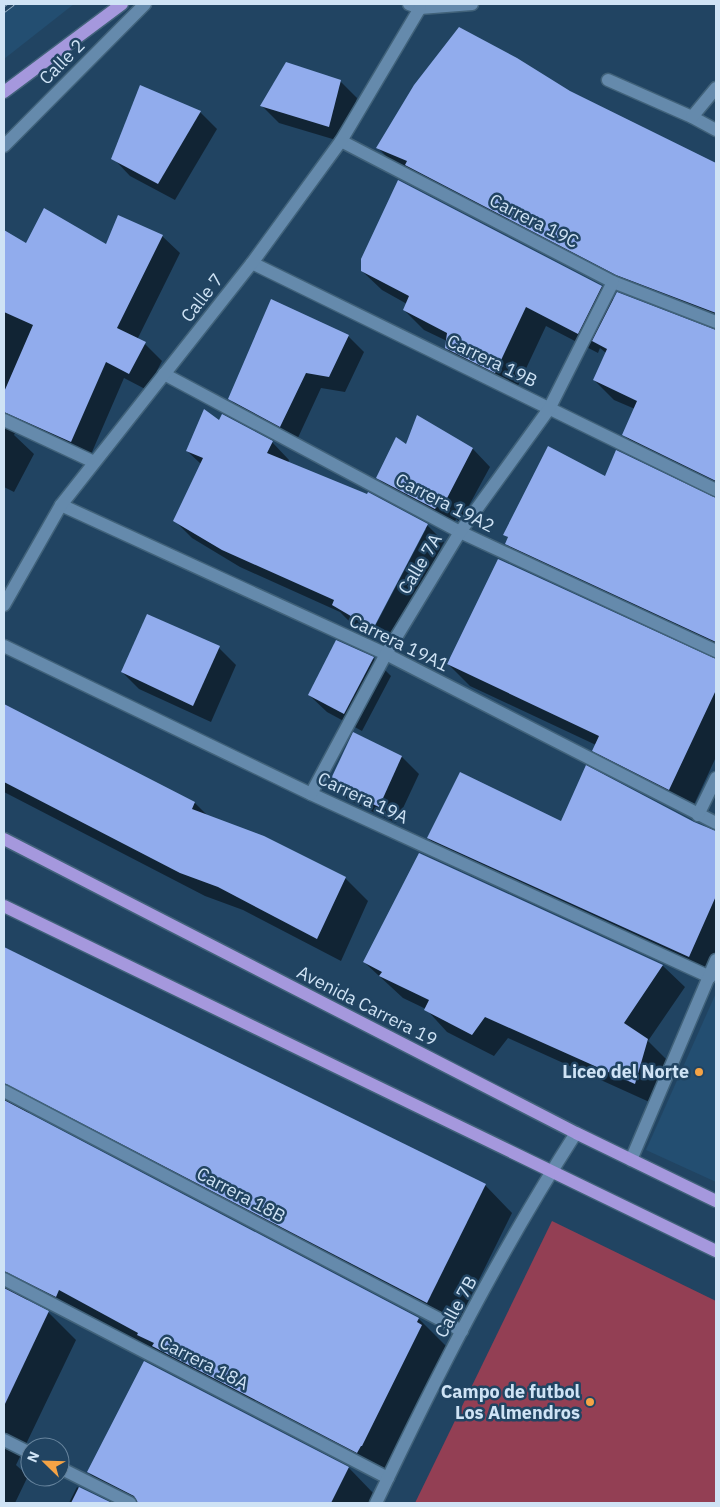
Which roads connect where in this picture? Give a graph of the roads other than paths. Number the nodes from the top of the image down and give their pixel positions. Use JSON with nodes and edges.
{"nodes":[{"id":1,"x":122,"y":4,"type":"edge"},
{"id":2,"x":145,"y":4,"type":"edge"},
{"id":3,"x":472,"y":4,"type":"edge"},
{"id":4,"x":415,"y":6,"type":"edge"},
{"id":5,"x":608,"y":80,"type":"dead end"},
{"id":6,"x":716,"y":88,"type":"edge"},
{"id":7,"x":4,"y":92,"type":"edge"},
{"id":8,"x":692,"y":117,"type":"junction"},
{"id":9,"x":716,"y":130,"type":"edge"},
{"id":10,"x":341,"y":141,"type":"junction"},
{"id":11,"x":4,"y":146,"type":"edge"},
{"id":12,"x":252,"y":263,"type":"junction"},
{"id":13,"x":613,"y":282,"type":"junction"},
{"id":14,"x":716,"y":322,"type":"edge"},
{"id":15,"x":164,"y":374,"type":"junction"},
{"id":16,"x":549,"y":409,"type":"junction"},
{"id":17,"x":4,"y":420,"type":"edge"},
{"id":18,"x":94,"y":462,"type":"junction"},
{"id":19,"x":716,"y":490,"type":"edge"},
{"id":20,"x":61,"y":504,"type":"junction"},
{"id":21,"x":460,"y":532,"type":"junction"},
{"id":22,"x":4,"y":604,"type":"edge"},
{"id":23,"x":4,"y":646,"type":"edge"},
{"id":24,"x":716,"y":652,"type":"edge"},
{"id":25,"x":386,"y":654,"type":"junction"},
{"id":26,"x":716,"y":778,"type":"edge"},
{"id":27,"x":311,"y":794,"type":"junction"},
{"id":28,"x":698,"y":815,"type":"junction"},
{"id":29,"x":716,"y":823,"type":"edge"},
{"id":30,"x":4,"y":839,"type":"edge"},
{"id":31,"x":4,"y":906,"type":"edge"},
{"id":32,"x":716,"y":960,"type":"edge"},
{"id":33,"x":710,"y":977,"type":"junction"},
{"id":34,"x":4,"y":1091,"type":"edge"},
{"id":35,"x":576,"y":1133,"type":"junction"},
{"id":36,"x":631,"y":1160,"type":"junction"},
{"id":37,"x":551,"y":1173,"type":"junction"},
{"id":38,"x":716,"y":1201,"type":"edge"},
{"id":39,"x":716,"y":1251,"type":"edge"},
{"id":40,"x":4,"y":1279,"type":"edge"},
{"id":41,"x":462,"y":1331,"type":"junction"},
{"id":42,"x":4,"y":1440,"type":"edge"},
{"id":43,"x":20,"y":1448,"type":"edge"},
{"id":44,"x":70,"y":1473,"type":"edge"},
{"id":45,"x":388,"y":1478,"type":"junction"},
{"id":46,"x":130,"y":1503,"type":"edge"},
{"id":47,"x":376,"y":1503,"type":"edge"}],
"edges":[{"from":1,"to":7,"type":"main road"},
{"from":2,"to":11,"type":"street","name":"Calle 2"},
{"from":3,"to":4,"type":"street"},
{"from":4,"to":10,"type":"street","name":"Calle 7"},
{"from":5,"to":8,"type":"street"},
{"from":6,"to":8,"type":"street"},
{"from":8,"to":9,"type":"street"},
{"from":10,"to":12,"type":"street","name":"Calle 7"},
{"from":10,"to":13,"type":"street","name":"Carrera 19C"},
{"from":12,"to":15,"type":"street","name":"Calle 7"},
{"from":12,"to":16,"type":"street","name":"Carrera 19B"},
{"from":13,"to":14,"type":"street","name":"Carrera 19C"},
{"from":13,"to":16,"type":"street","name":"Calle 7A"},
{"from":15,"to":18,"type":"street","name":"Calle 7"},
{"from":15,"to":21,"type":"street","name":"Carrera 19A2"},
{"from":16,"to":19,"type":"street","name":"Carrera 19B"},
{"from":16,"to":21,"type":"street","name":"Calle 7A"},
{"from":17,"to":18,"type":"street"},
{"from":18,"to":20,"type":"street","name":"Calle 7"},
{"from":20,"to":22,"type":"street","name":"Calle 7"},
{"from":20,"to":25,"type":"street","name":"Carrera 19A1"},
{"from":21,"to":24,"type":"street","name":"Carrera 19A2"},
{"from":21,"to":25,"type":"street","name":"Calle 7A"},
{"from":23,"to":27,"type":"street","name":"Carrera 19A"},
{"from":25,"to":27,"type":"street","name":"Calle 7A"},
{"from":25,"to":28,"type":"street","name":"Carrera 19A1"},
{"from":26,"to":28,"type":"street"},
{"from":27,"to":33,"type":"street","name":"Carrera 19A"},
{"from":28,"to":29,"type":"street","name":"Carrera 19A1"},
{"from":30,"to":35,"type":"main road","name":"Avenida Carrera 19"},
{"from":31,"to":37,"type":"main road"},
{"from":32,"to":33,"type":"street"},
{"from":33,"to":36,"type":"street"},
{"from":34,"to":41,"type":"street","name":"Carrera 18B"},
{"from":35,"to":36,"type":"main road","name":"Avenida Carrera 19"},
{"from":35,"to":37,"type":"street","name":"Calle 7B"},
{"from":36,"to":38,"type":"main road","name":"Avenida Carrera 19"},
{"from":37,"to":39,"type":"main road"},
{"from":37,"to":41,"type":"street","name":"Calle 7B"},
{"from":40,"to":45,"type":"street","name":"Carrera 18A"},
{"from":41,"to":45,"type":"street","name":"Calle 7B"},
{"from":42,"to":43,"type":"street"},
{"from":44,"to":46,"type":"street"},
{"from":45,"to":47,"type":"street","name":"Calle 7B"}]}
